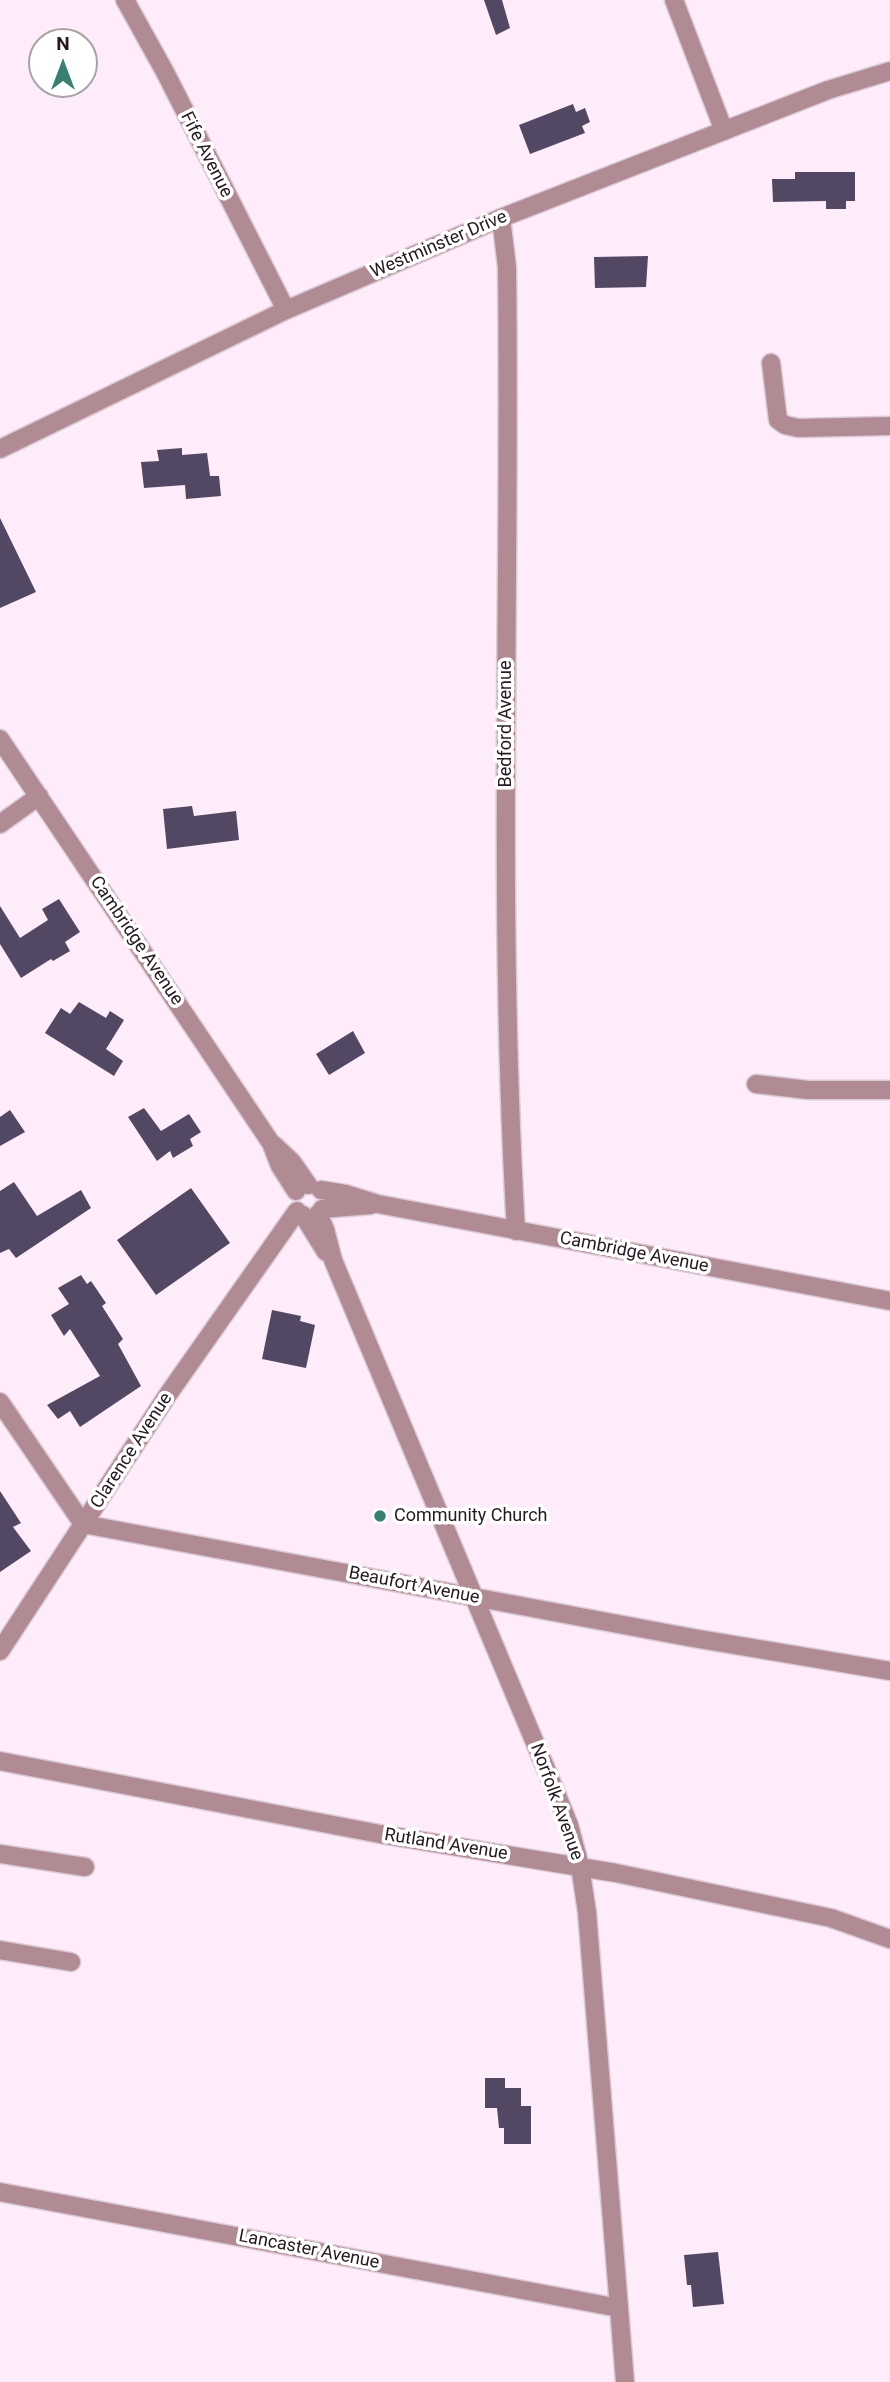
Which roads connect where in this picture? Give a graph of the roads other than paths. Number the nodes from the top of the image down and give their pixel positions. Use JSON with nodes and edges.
{"nodes":[{"id":1,"x":125,"y":0,"type":"edge"},
{"id":2,"x":674,"y":0,"type":"edge"},
{"id":3,"x":890,"y":71,"type":"edge"},
{"id":4,"x":724,"y":131,"type":"junction"},
{"id":5,"x":501,"y":218,"type":"junction"},
{"id":6,"x":286,"y":310,"type":"junction"},
{"id":7,"x":771,"y":363,"type":"dead end"},
{"id":8,"x":890,"y":426,"type":"edge"},
{"id":9,"x":0,"y":449,"type":"edge"},
{"id":10,"x":0,"y":739,"type":"edge"},
{"id":11,"x":39,"y":796,"type":"junction"},
{"id":12,"x":0,"y":824,"type":"edge"},
{"id":13,"x":756,"y":1084,"type":"dead end"},
{"id":14,"x":890,"y":1090,"type":"edge"},
{"id":15,"x":307,"y":1202,"type":"junction"},
{"id":16,"x":516,"y":1231,"type":"junction"},
{"id":17,"x":890,"y":1301,"type":"edge"},
{"id":18,"x":0,"y":1402,"type":"edge"},
{"id":19,"x":83,"y":1524,"type":"junction"},
{"id":20,"x":474,"y":1597,"type":"junction"},
{"id":21,"x":0,"y":1651,"type":"edge"},
{"id":22,"x":890,"y":1671,"type":"edge"},
{"id":23,"x":0,"y":1761,"type":"edge"},
{"id":24,"x":0,"y":1854,"type":"edge"},
{"id":25,"x":580,"y":1866,"type":"junction"},
{"id":26,"x":85,"y":1867,"type":"dead end"},
{"id":27,"x":890,"y":1939,"type":"edge"},
{"id":28,"x":0,"y":1950,"type":"edge"},
{"id":29,"x":71,"y":1962,"type":"dead end"},
{"id":30,"x":0,"y":2192,"type":"edge"},
{"id":31,"x":619,"y":2308,"type":"junction"},
{"id":32,"x":625,"y":2382,"type":"edge"}],
"edges":[{"from":1,"to":6,"type":"street","name":"Fife Avenue"},
{"from":2,"to":4,"type":"street"},
{"from":3,"to":4,"type":"street","name":"Westminster Drive"},
{"from":4,"to":5,"type":"street","name":"Westminster Drive"},
{"from":5,"to":6,"type":"street","name":"Westminster Drive"},
{"from":5,"to":16,"type":"street","name":"Bedford Avenue"},
{"from":6,"to":9,"type":"street","name":"Westminster Drive"},
{"from":7,"to":8,"type":"street"},
{"from":10,"to":11,"type":"street","name":"Cambridge Avenue"},
{"from":11,"to":12,"type":"street"},
{"from":11,"to":15,"type":"street","name":"Cambridge Avenue"},
{"from":13,"to":14,"type":"street"},
{"from":15,"to":16,"type":"street","name":"Cambridge Avenue"},
{"from":15,"to":19,"type":"street","name":"Clarence Avenue"},
{"from":15,"to":20,"type":"street","name":"Norfolk Avenue"},
{"from":16,"to":17,"type":"street","name":"Cambridge Avenue"},
{"from":18,"to":19,"type":"street"},
{"from":19,"to":20,"type":"street","name":"Beaufort Avenue"},
{"from":19,"to":21,"type":"street","name":"Clarence Avenue"},
{"from":20,"to":22,"type":"street","name":"Beaufort Avenue"},
{"from":20,"to":25,"type":"street","name":"Norfolk Avenue"},
{"from":23,"to":25,"type":"street","name":"Rutland Avenue"},
{"from":24,"to":26,"type":"street"},
{"from":25,"to":27,"type":"street","name":"Rutland Avenue"},
{"from":25,"to":31,"type":"street","name":"Norfolk Avenue"},
{"from":28,"to":29,"type":"street"},
{"from":30,"to":31,"type":"street","name":"Lancaster Avenue"},
{"from":31,"to":32,"type":"street","name":"Norfolk Avenue"}]}
